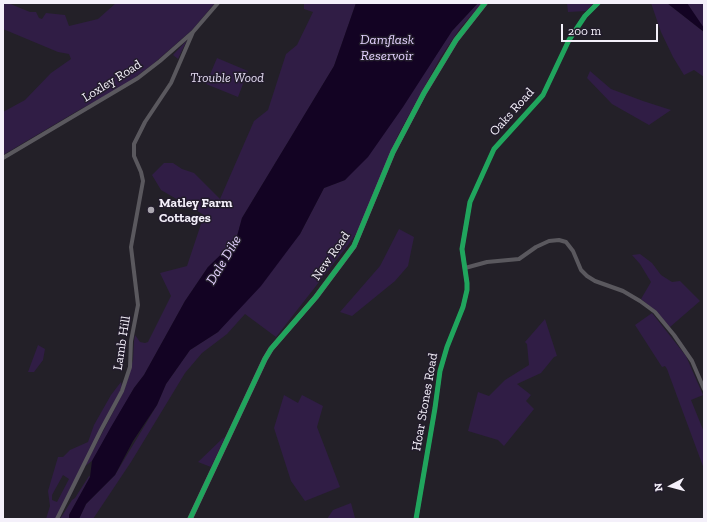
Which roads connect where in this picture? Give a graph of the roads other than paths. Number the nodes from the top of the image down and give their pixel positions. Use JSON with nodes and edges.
{"nodes":[{"id":1,"x":218,"y":3,"type":"edge"},
{"id":2,"x":485,"y":3,"type":"edge"},
{"id":3,"x":598,"y":3,"type":"edge"},
{"id":4,"x":193,"y":32,"type":"junction"},
{"id":5,"x":3,"y":158,"type":"edge"},
{"id":6,"x":464,"y":268,"type":"junction"},
{"id":7,"x":704,"y":390,"type":"edge"},
{"id":8,"x":57,"y":519,"type":"edge"},
{"id":9,"x":190,"y":519,"type":"edge"},
{"id":10,"x":416,"y":519,"type":"edge"}],
"edges":[{"from":1,"to":4,"type":"street","name":"Loxley Road"},
{"from":2,"to":9,"type":"street","name":"New Road"},
{"from":3,"to":6,"type":"street","name":"Oaks Road"},
{"from":4,"to":5,"type":"street","name":"Loxley Road"},
{"from":4,"to":8,"type":"street","name":"Lamb Hill"},
{"from":6,"to":7,"type":"street"},
{"from":6,"to":10,"type":"street","name":"Hoar Stones Road"}]}
